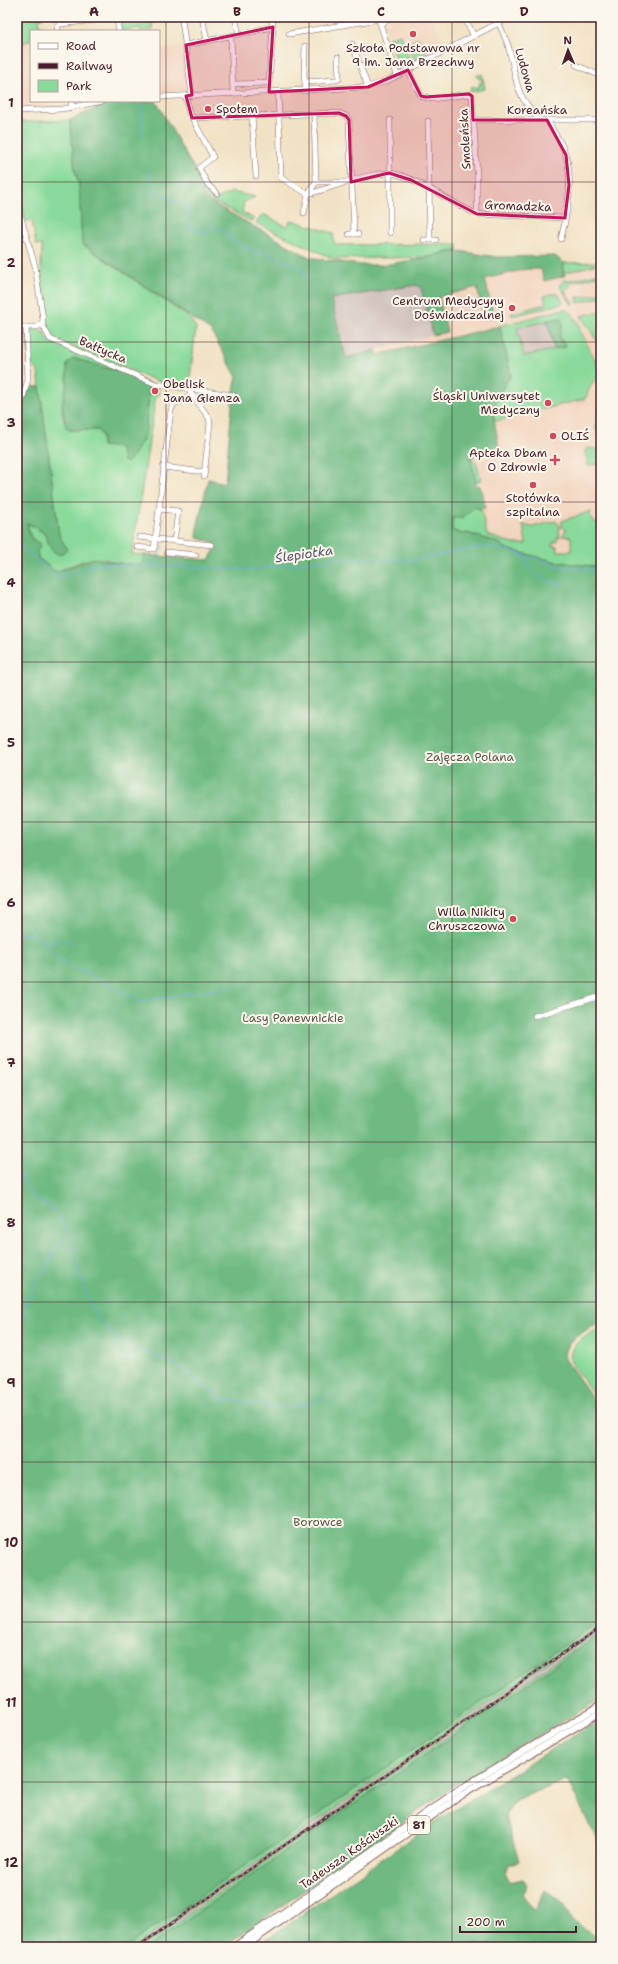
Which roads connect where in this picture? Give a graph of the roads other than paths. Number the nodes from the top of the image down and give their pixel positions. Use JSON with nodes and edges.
{"nodes":[{"id":1,"x":202,"y":17,"type":"edge"},
{"id":2,"x":235,"y":17,"type":"edge"},
{"id":3,"x":272,"y":17,"type":"edge"},
{"id":4,"x":392,"y":17,"type":"edge"},
{"id":5,"x":464,"y":17,"type":"edge"},
{"id":6,"x":510,"y":17,"type":"edge"},
{"id":7,"x":182,"y":20,"type":"dead end"},
{"id":8,"x":379,"y":20,"type":"edge"},
{"id":9,"x":499,"y":23,"type":"junction"},
{"id":10,"x":273,"y":27,"type":"junction"},
{"id":11,"x":58,"y":30,"type":"edge"},
{"id":12,"x":119,"y":30,"type":"edge"},
{"id":13,"x":239,"y":34,"type":"junction"},
{"id":14,"x":289,"y":34,"type":"dead end"},
{"id":15,"x":231,"y":36,"type":"junction"},
{"id":16,"x":474,"y":36,"type":"junction"},
{"id":17,"x":207,"y":40,"type":"junction"},
{"id":18,"x":352,"y":44,"type":"dead end"},
{"id":19,"x":186,"y":45,"type":"junction"},
{"id":20,"x":305,"y":46,"type":"dead end"},
{"id":21,"x":338,"y":57,"type":"dead end"},
{"id":22,"x":576,"y":65,"type":"dead end"},
{"id":23,"x":408,"y":70,"type":"junction"},
{"id":24,"x":397,"y":75,"type":"junction"},
{"id":25,"x":601,"y":76,"type":"edge"},
{"id":26,"x":306,"y":82,"type":"junction"},
{"id":27,"x":233,"y":84,"type":"junction"},
{"id":28,"x":368,"y":87,"type":"junction"},
{"id":29,"x":306,"y":91,"type":"junction"},
{"id":30,"x":278,"y":92,"type":"junction"},
{"id":31,"x":233,"y":94,"type":"junction"},
{"id":32,"x":189,"y":95,"type":"junction"},
{"id":33,"x":160,"y":97,"type":"edge"},
{"id":34,"x":71,"y":102,"type":"edge"},
{"id":35,"x":99,"y":102,"type":"edge"},
{"id":36,"x":72,"y":108,"type":"junction"},
{"id":37,"x":17,"y":111,"type":"edge"},
{"id":38,"x":314,"y":114,"type":"junction"},
{"id":39,"x":279,"y":115,"type":"junction"},
{"id":40,"x":252,"y":116,"type":"junction"},
{"id":41,"x":192,"y":118,"type":"junction"},
{"id":42,"x":539,"y":119,"type":"junction"},
{"id":43,"x":390,"y":120,"type":"dead end"},
{"id":44,"x":473,"y":120,"type":"junction"},
{"id":45,"x":547,"y":120,"type":"junction"},
{"id":46,"x":601,"y":120,"type":"edge"},
{"id":47,"x":428,"y":121,"type":"dead end"},
{"id":48,"x":390,"y":173,"type":"junction"},
{"id":49,"x":256,"y":176,"type":"dead end"},
{"id":50,"x":316,"y":182,"type":"junction"},
{"id":51,"x":350,"y":182,"type":"junction"},
{"id":52,"x":429,"y":190,"type":"junction"},
{"id":53,"x":217,"y":193,"type":"dead end"},
{"id":54,"x":308,"y":194,"type":"junction"},
{"id":55,"x":17,"y":204,"type":"edge"},
{"id":56,"x":304,"y":213,"type":"dead end"},
{"id":57,"x":477,"y":214,"type":"junction"},
{"id":58,"x":565,"y":218,"type":"junction"},
{"id":59,"x":384,"y":233,"type":"dead end"},
{"id":60,"x":353,"y":234,"type":"dead end"},
{"id":61,"x":561,"y":239,"type":"dead end"},
{"id":62,"x":436,"y":240,"type":"dead end"},
{"id":63,"x":42,"y":324,"type":"junction"},
{"id":64,"x":17,"y":327,"type":"edge"},
{"id":65,"x":26,"y":327,"type":"junction"},
{"id":66,"x":191,"y":392,"type":"junction"},
{"id":67,"x":233,"y":394,"type":"dead end"},
{"id":68,"x":22,"y":402,"type":"dead end"},
{"id":69,"x":164,"y":467,"type":"junction"},
{"id":70,"x":159,"y":509,"type":"junction"},
{"id":71,"x":138,"y":537,"type":"dead end"},
{"id":72,"x":155,"y":539,"type":"junction"},
{"id":73,"x":174,"y":541,"type":"junction"},
{"id":74,"x":190,"y":543,"type":"junction"},
{"id":75,"x":212,"y":545,"type":"dead end"},
{"id":76,"x":138,"y":547,"type":"dead end"},
{"id":77,"x":167,"y":552,"type":"dead end"},
{"id":78,"x":189,"y":554,"type":"junction"},
{"id":79,"x":196,"y":555,"type":"dead end"},
{"id":80,"x":601,"y":996,"type":"edge"},
{"id":81,"x":535,"y":1016,"type":"dead end"},
{"id":82,"x":601,"y":1705,"type":"edge"},
{"id":83,"x":601,"y":1712,"type":"edge"},
{"id":84,"x":234,"y":1947,"type":"edge"},
{"id":85,"x":244,"y":1947,"type":"edge"}],
"edges":[{"from":1,"to":17,"type":"street"},
{"from":2,"to":13,"type":"street"},
{"from":3,"to":10,"type":"street"},
{"from":4,"to":8,"type":"street"},
{"from":5,"to":16,"type":"street"},
{"from":6,"to":9,"type":"street"},
{"from":7,"to":19,"type":"street"},
{"from":8,"to":14,"type":"street"},
{"from":8,"to":24,"type":"street"},
{"from":9,"to":16,"type":"street"},
{"from":9,"to":42,"type":"street","name":"Ludowa"},
{"from":10,"to":13,"type":"street"},
{"from":10,"to":27,"type":"street"},
{"from":11,"to":12,"type":"street"},
{"from":13,"to":15,"type":"street"},
{"from":15,"to":17,"type":"street"},
{"from":15,"to":27,"type":"street"},
{"from":16,"to":23,"type":"street"},
{"from":17,"to":19,"type":"street"},
{"from":18,"to":28,"type":"street"},
{"from":19,"to":32,"type":"street"},
{"from":20,"to":26,"type":"street"},
{"from":21,"to":26,"type":"street"},
{"from":22,"to":25,"type":"street"},
{"from":23,"to":24,"type":"street"},
{"from":23,"to":44,"type":"street","name":"Smoleńska"},
{"from":24,"to":28,"type":"street"},
{"from":26,"to":29,"type":"street"},
{"from":27,"to":31,"type":"street"},
{"from":28,"to":29,"type":"street"},
{"from":29,"to":30,"type":"street"},
{"from":30,"to":31,"type":"street"},
{"from":30,"to":39,"type":"street"},
{"from":31,"to":32,"type":"street"},
{"from":32,"to":33,"type":"street"},
{"from":32,"to":41,"type":"street"},
{"from":34,"to":36,"type":"street"},
{"from":35,"to":36,"type":"street"},
{"from":36,"to":37,"type":"street"},
{"from":38,"to":39,"type":"street"},
{"from":38,"to":50,"type":"street"},
{"from":38,"to":51,"type":"street"},
{"from":39,"to":40,"type":"street"},
{"from":39,"to":54,"type":"street"},
{"from":40,"to":41,"type":"street"},
{"from":40,"to":49,"type":"street"},
{"from":41,"to":53,"type":"street"},
{"from":42,"to":44,"type":"street","name":"Koreańska"},
{"from":42,"to":45,"type":"street","name":"Koreańska"},
{"from":43,"to":48,"type":"street"},
{"from":44,"to":57,"type":"street","name":"Smoleńska"},
{"from":45,"to":46,"type":"street","name":"Koreańska"},
{"from":45,"to":58,"type":"street"},
{"from":47,"to":52,"type":"street"},
{"from":48,"to":51,"type":"street"},
{"from":48,"to":52,"type":"street","name":"Gromadzka"},
{"from":48,"to":59,"type":"street"},
{"from":50,"to":51,"type":"street"},
{"from":50,"to":54,"type":"street"},
{"from":51,"to":54,"type":"street"},
{"from":51,"to":60,"type":"street"},
{"from":52,"to":57,"type":"street","name":"Gromadzka"},
{"from":52,"to":62,"type":"street"},
{"from":54,"to":56,"type":"street"},
{"from":55,"to":63,"type":"street"},
{"from":57,"to":58,"type":"street","name":"Gromadzka"},
{"from":58,"to":61,"type":"street"},
{"from":63,"to":65,"type":"street"},
{"from":63,"to":66,"type":"street","name":"Bałtycka"},
{"from":64,"to":65,"type":"street"},
{"from":65,"to":68,"type":"street"},
{"from":66,"to":67,"type":"street","name":"Bałtycka"},
{"from":66,"to":69,"type":"street"},
{"from":66,"to":69,"type":"street"},
{"from":69,"to":70,"type":"street"},
{"from":70,"to":72,"type":"street"},
{"from":70,"to":73,"type":"street"},
{"from":71,"to":72,"type":"street"},
{"from":72,"to":73,"type":"street"},
{"from":72,"to":76,"type":"street"},
{"from":73,"to":74,"type":"street"},
{"from":74,"to":75,"type":"street"},
{"from":74,"to":78,"type":"street"},
{"from":77,"to":78,"type":"street"},
{"from":78,"to":79,"type":"street"},
{"from":80,"to":81,"type":"street"},
{"from":82,"to":84,"type":"main road","name":"Tadeusza Kościuszki","number":"81"},
{"from":83,"to":85,"type":"main road","name":"Tadeusza Kościuszki","number":"81"}]}
